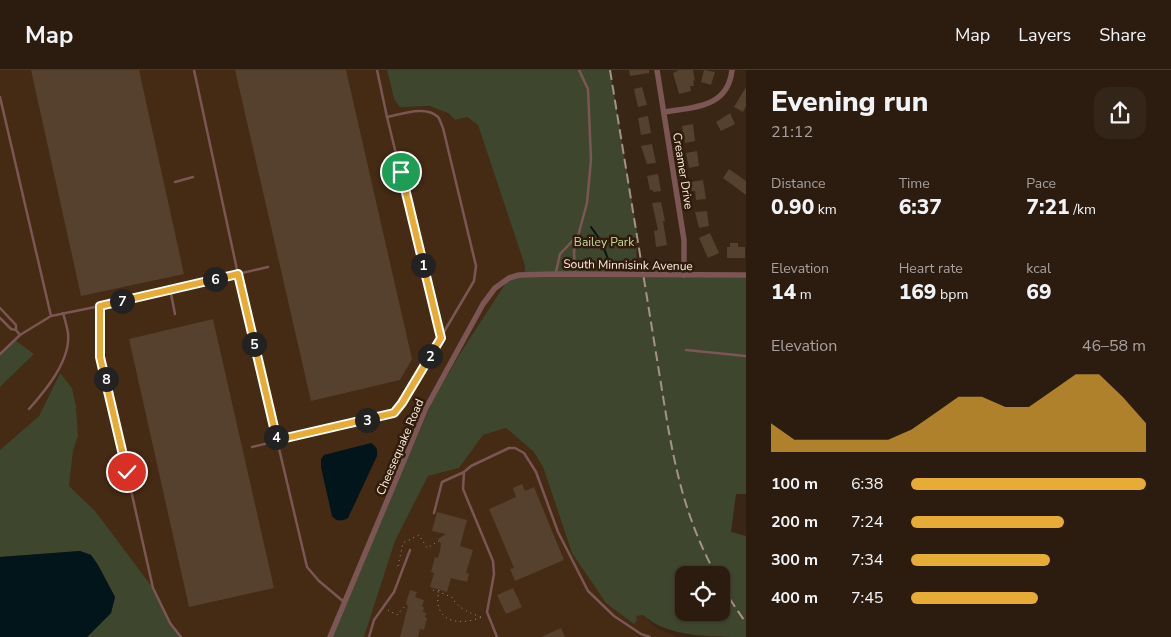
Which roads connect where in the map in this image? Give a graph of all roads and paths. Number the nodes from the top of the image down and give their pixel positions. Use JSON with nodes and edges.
{"nodes":[{"id":1,"x":194,"y":70,"type":"edge"},
{"id":2,"x":377,"y":70,"type":"edge"},
{"id":3,"x":579,"y":70,"type":"edge"},
{"id":4,"x":657,"y":70,"type":"edge"},
{"id":5,"x":732,"y":70,"type":"edge"},
{"id":6,"x":0,"y":97,"type":"edge"},
{"id":7,"x":664,"y":112,"type":"junction"},
{"id":8,"x":387,"y":117,"type":"junction"},
{"id":9,"x":193,"y":177,"type":"dead end"},
{"id":10,"x":175,"y":182,"type":"dead end"},
{"id":11,"x":578,"y":234,"type":"junction"},
{"id":12,"x":268,"y":267,"type":"dead end"},
{"id":13,"x":238,"y":274,"type":"junction"},
{"id":14,"x":556,"y":274,"type":"junction"},
{"id":15,"x":575,"y":274,"type":"junction"},
{"id":16,"x":684,"y":275,"type":"junction"},
{"id":17,"x":746,"y":275,"type":"edge"},
{"id":18,"x":509,"y":278,"type":"joint"},
{"id":19,"x":170,"y":289,"type":"junction"},
{"id":20,"x":100,"y":306,"type":"junction"},
{"id":21,"x":0,"y":308,"type":"edge"},
{"id":22,"x":63,"y":314,"type":"junction"},
{"id":23,"x":175,"y":314,"type":"dead end"},
{"id":24,"x":51,"y":316,"type":"junction"},
{"id":25,"x":0,"y":318,"type":"edge"},
{"id":26,"x":16,"y":330,"type":"junction"},
{"id":27,"x":20,"y":335,"type":"junction"},
{"id":28,"x":441,"y":338,"type":"junction"},
{"id":29,"x":686,"y":350,"type":"dead end"},
{"id":30,"x":0,"y":354,"type":"edge"},
{"id":31,"x":746,"y":356,"type":"edge"},
{"id":32,"x":29,"y":409,"type":"dead end"},
{"id":33,"x":277,"y":440,"type":"junction"},
{"id":34,"x":252,"y":446,"type":"dead end"},
{"id":35,"x":464,"y":472,"type":"junction"},
{"id":36,"x":434,"y":513,"type":"dead end"},
{"id":37,"x":410,"y":550,"type":"dead end"},
{"id":38,"x":433,"y":590,"type":"dead end"},
{"id":39,"x":439,"y":591,"type":"junction"},
{"id":40,"x":345,"y":603,"type":"junction"},
{"id":41,"x":407,"y":604,"type":"dead end"},
{"id":42,"x":388,"y":610,"type":"dead end"},
{"id":43,"x":482,"y":617,"type":"junction"},
{"id":44,"x":490,"y":620,"type":"junction"},
{"id":45,"x":181,"y":637,"type":"edge"},
{"id":46,"x":330,"y":637,"type":"edge"},
{"id":47,"x":369,"y":637,"type":"edge"},
{"id":48,"x":497,"y":637,"type":"edge"},
{"id":49,"x":650,"y":637,"type":"edge"}],
"edges":[{"from":1,"to":13,"type":"lane"},
{"from":2,"to":8,"type":"lane"},
{"from":3,"to":11,"type":"lane"},
{"from":4,"to":7,"type":"street","name":"Creamer Drive"},
{"from":5,"to":7,"type":"street"},
{"from":6,"to":24,"type":"lane"},
{"from":7,"to":16,"type":"street","name":"Creamer Drive"},
{"from":8,"to":28,"type":"lane"},
{"from":8,"to":28,"type":"lane"},
{"from":9,"to":10,"type":"lane"},
{"from":11,"to":14,"type":"lane"},
{"from":11,"to":15,"type":"lane"},
{"from":12,"to":13,"type":"lane"},
{"from":13,"to":19,"type":"lane"},
{"from":13,"to":33,"type":"lane"},
{"from":14,"to":15,"type":"street","name":"South Minnisink Avenue"},
{"from":14,"to":18,"type":"street","name":"South Minnisink Avenue"},
{"from":15,"to":16,"type":"street","name":"South Minnisink Avenue"},
{"from":16,"to":17,"type":"street","name":"South Minnisink Avenue"},
{"from":18,"to":40,"type":"street","name":"Cheesequake Road"},
{"from":19,"to":20,"type":"lane"},
{"from":19,"to":23,"type":"lane"},
{"from":20,"to":22,"type":"lane"},
{"from":20,"to":45,"type":"lane"},
{"from":21,"to":26,"type":"lane"},
{"from":22,"to":24,"type":"lane"},
{"from":22,"to":32,"type":"lane"},
{"from":24,"to":27,"type":"lane"},
{"from":25,"to":26,"type":"lane"},
{"from":26,"to":27,"type":"lane"},
{"from":27,"to":30,"type":"lane"},
{"from":28,"to":33,"type":"lane"},
{"from":29,"to":31,"type":"lane"},
{"from":33,"to":34,"type":"lane"},
{"from":33,"to":40,"type":"lane"},
{"from":35,"to":36,"type":"lane"},
{"from":35,"to":44,"type":"lane"},
{"from":35,"to":49,"type":"lane"},
{"from":37,"to":47,"type":"lane"},
{"from":38,"to":39,"type":"path"},
{"from":39,"to":43,"type":"path"},
{"from":39,"to":43,"type":"path"},
{"from":40,"to":46,"type":"street","name":"Cheesequake Road"},
{"from":41,"to":42,"type":"path"},
{"from":43,"to":44,"type":"path"},
{"from":44,"to":48,"type":"lane"}]}
